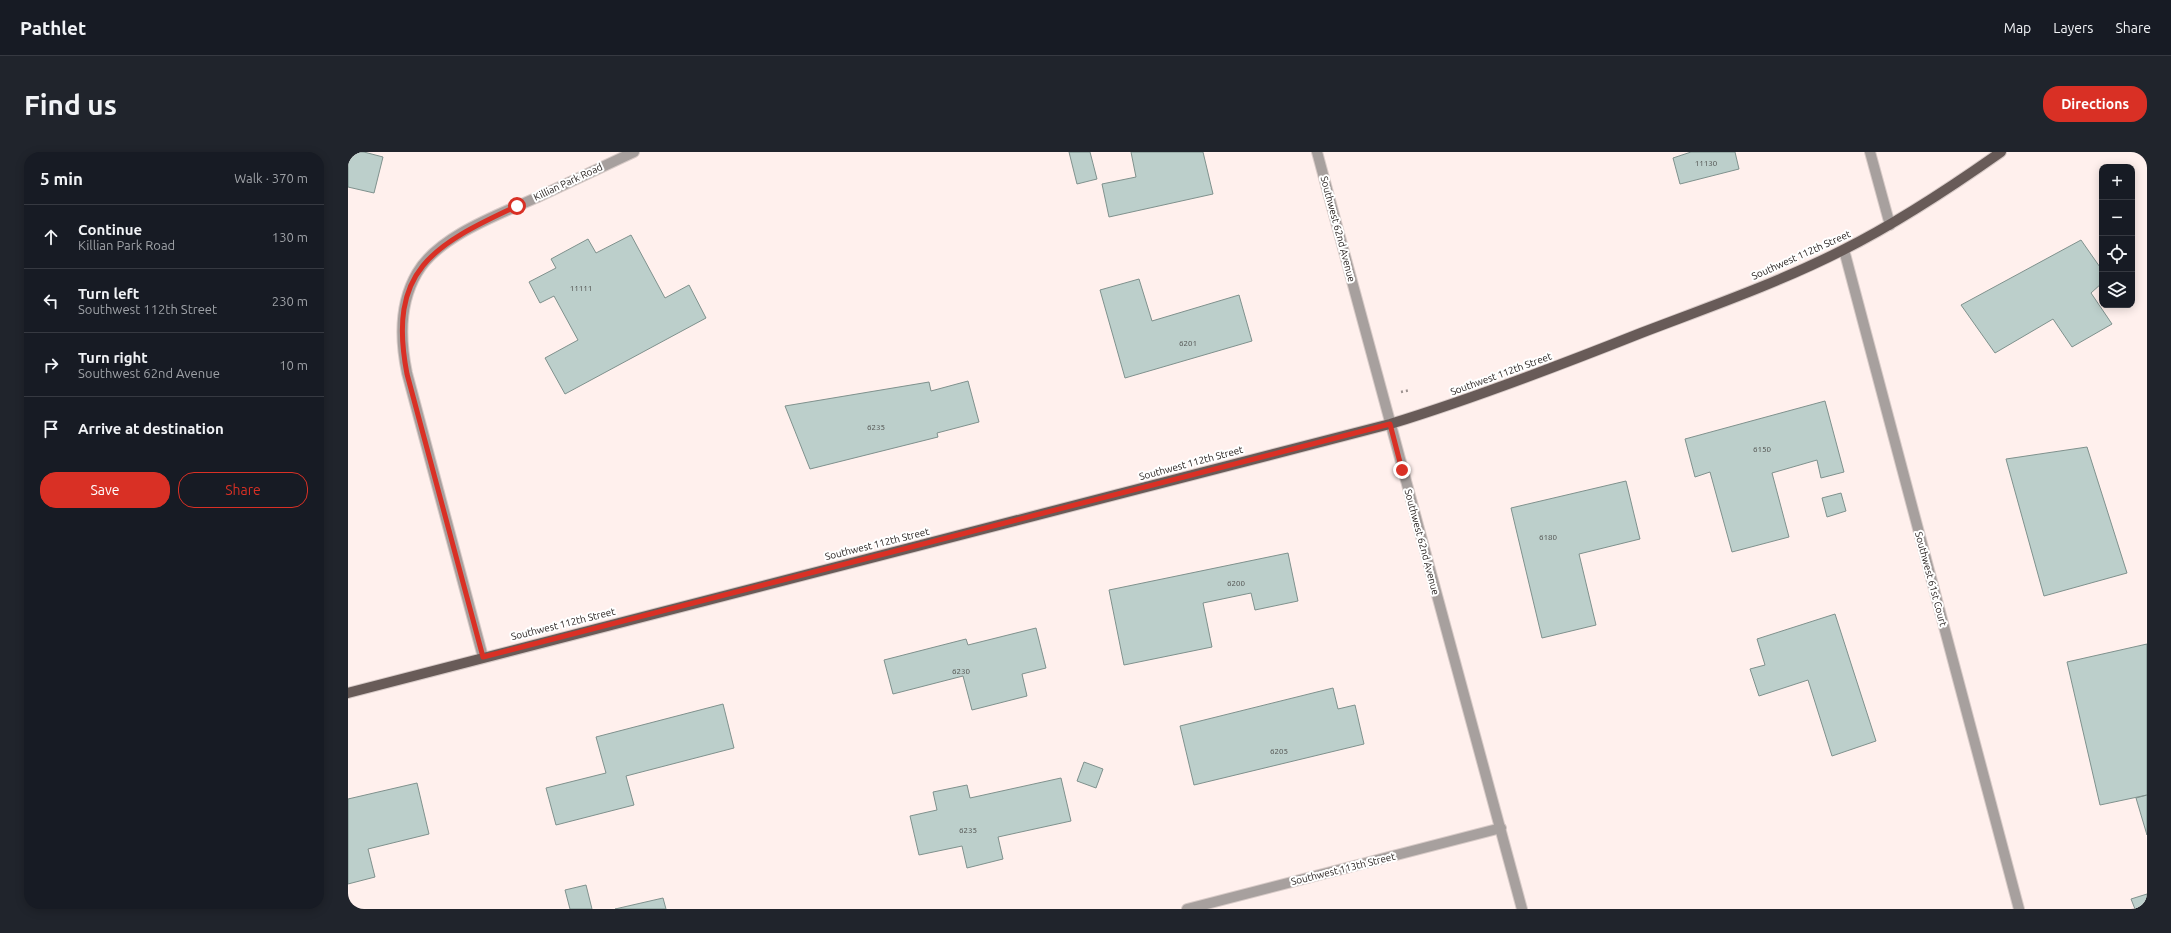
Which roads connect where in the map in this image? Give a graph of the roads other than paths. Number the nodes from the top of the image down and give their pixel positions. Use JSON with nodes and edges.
{"nodes":[{"id":1,"x":634,"y":152,"type":"edge"},
{"id":2,"x":1317,"y":152,"type":"edge"},
{"id":3,"x":1870,"y":152,"type":"edge"},
{"id":4,"x":2001,"y":152,"type":"edge"},
{"id":5,"x":1890,"y":225,"type":"junction"},
{"id":6,"x":1844,"y":250,"type":"junction"},
{"id":7,"x":1390,"y":424,"type":"junction"},
{"id":8,"x":483,"y":657,"type":"junction"},
{"id":9,"x":348,"y":693,"type":"edge"},
{"id":10,"x":1501,"y":828,"type":"junction"},
{"id":11,"x":1186,"y":909,"type":"edge"},
{"id":12,"x":1522,"y":909,"type":"edge"},
{"id":13,"x":2019,"y":909,"type":"edge"}],
"edges":[{"from":1,"to":8,"type":"street","name":"Killian Park Road"},
{"from":2,"to":7,"type":"street","name":"Southwest 62nd Avenue"},
{"from":3,"to":5,"type":"street"},
{"from":4,"to":5,"type":"main road","name":"Southwest 112th Street"},
{"from":5,"to":6,"type":"main road","name":"Southwest 112th Street"},
{"from":6,"to":7,"type":"main road","name":"Southwest 112th Street"},
{"from":6,"to":13,"type":"street","name":"Southwest 61st Court"},
{"from":7,"to":8,"type":"main road","name":"Southwest 112th Street"},
{"from":7,"to":10,"type":"street","name":"Southwest 62nd Avenue"},
{"from":8,"to":9,"type":"main road","name":"Southwest 112th Street"},
{"from":10,"to":11,"type":"street","name":"Southwest 113th Street"},
{"from":10,"to":12,"type":"street","name":"Southwest 62nd Avenue"}]}
